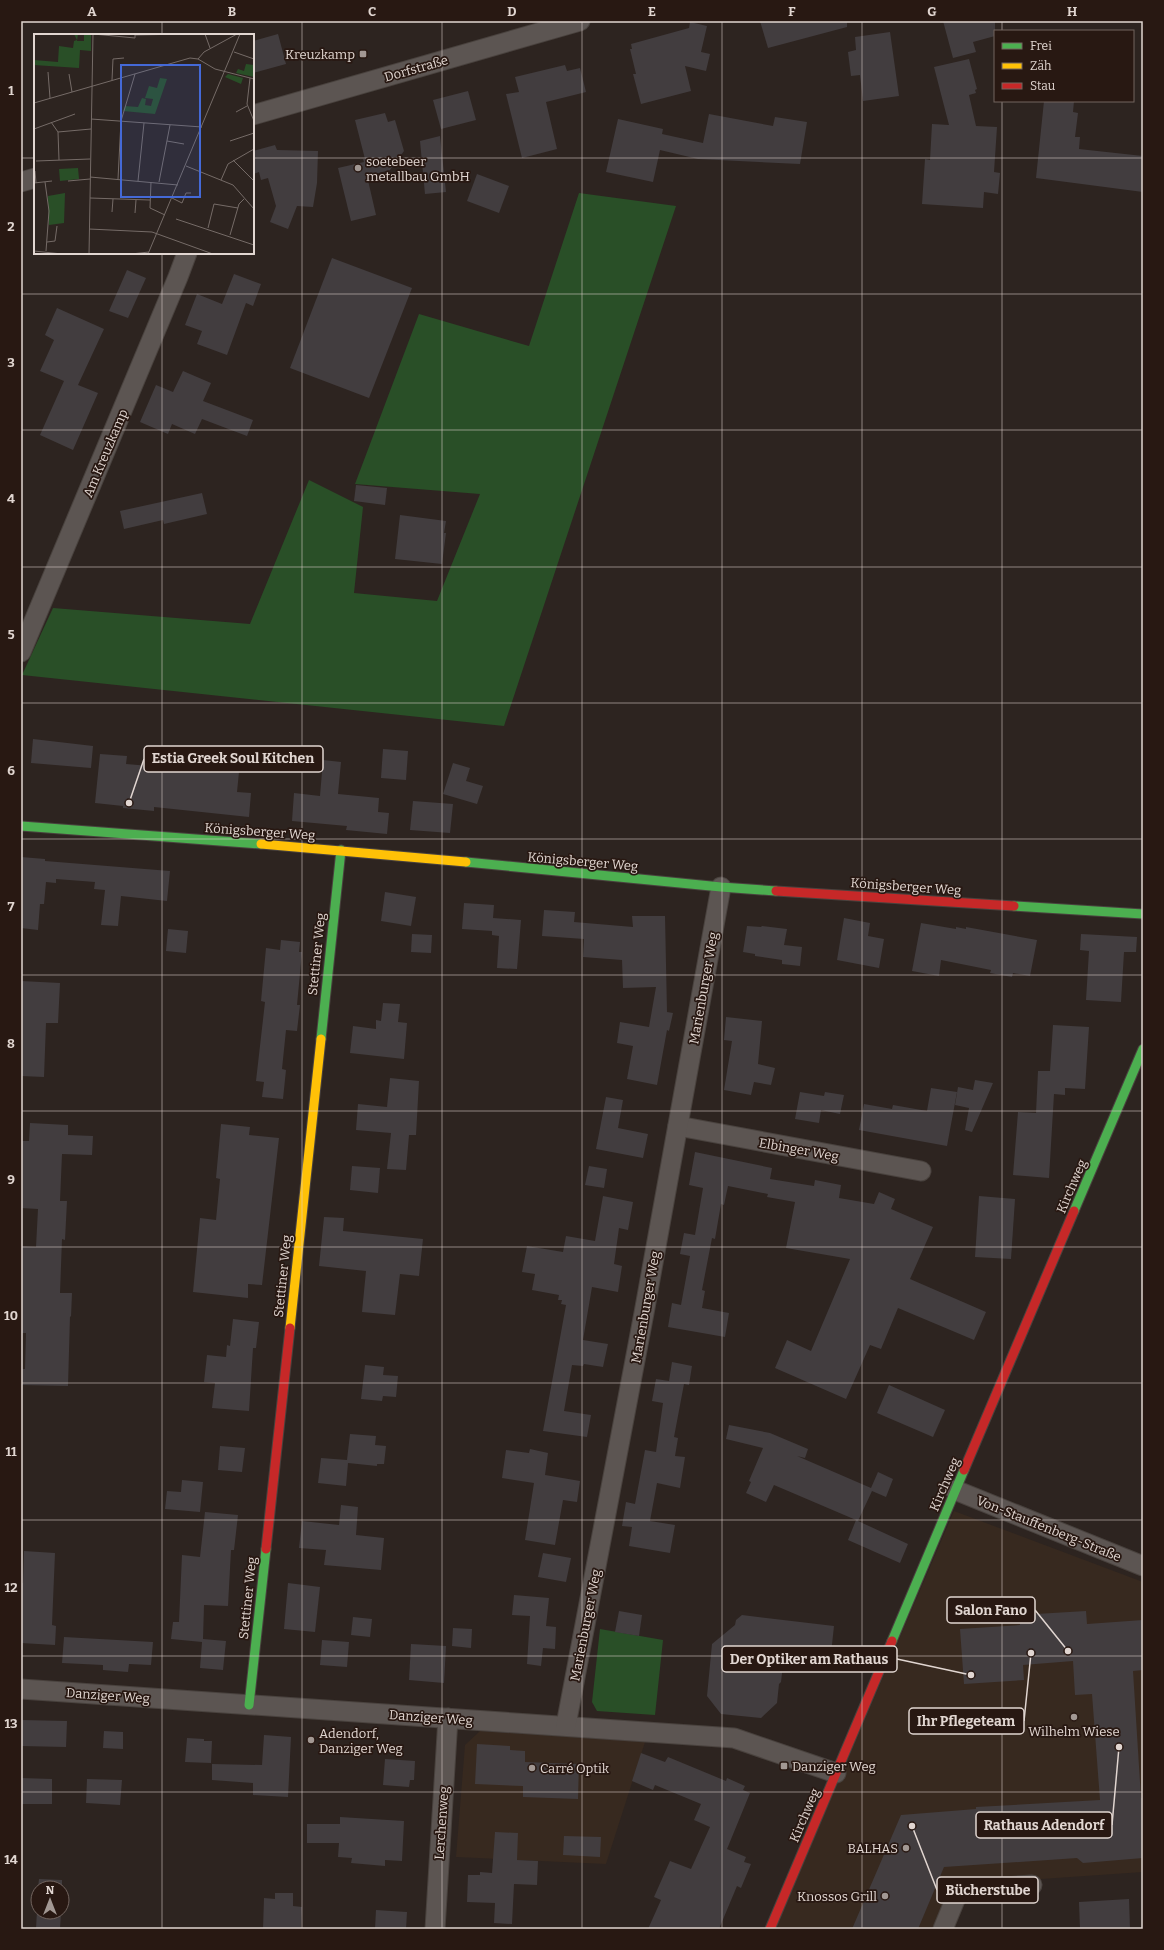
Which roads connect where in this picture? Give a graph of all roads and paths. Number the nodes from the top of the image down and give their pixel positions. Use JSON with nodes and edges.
{"nodes":[{"id":1,"x":580,"y":21,"type":"edge"},
{"id":2,"x":254,"y":115,"type":"edge"},
{"id":3,"x":34,"y":178,"type":"edge"},
{"id":4,"x":21,"y":182,"type":"edge"},
{"id":5,"x":187,"y":254,"type":"edge"},
{"id":6,"x":21,"y":652,"type":"edge"},
{"id":7,"x":21,"y":826,"type":"edge"},
{"id":8,"x":340,"y":850,"type":"junction"},
{"id":9,"x":721,"y":887,"type":"junction"},
{"id":10,"x":1143,"y":914,"type":"edge"},
{"id":11,"x":1143,"y":1049,"type":"edge"},
{"id":12,"x":678,"y":1126,"type":"junction"},
{"id":13,"x":921,"y":1171,"type":"dead end"},
{"id":14,"x":956,"y":1490,"type":"junction"},
{"id":15,"x":1143,"y":1566,"type":"edge"},
{"id":16,"x":21,"y":1689,"type":"edge"},
{"id":17,"x":249,"y":1704,"type":"junction"},
{"id":18,"x":448,"y":1718,"type":"junction"},
{"id":19,"x":566,"y":1726,"type":"junction"},
{"id":20,"x":836,"y":1773,"type":"junction"},
{"id":21,"x":1032,"y":1885,"type":"dead end"},
{"id":22,"x":434,"y":1929,"type":"edge"},
{"id":23,"x":770,"y":1929,"type":"edge"},
{"id":24,"x":943,"y":1929,"type":"edge"}],
"edges":[{"from":1,"to":2,"type":"street","name":"Dorfstraße"},
{"from":3,"to":4,"type":"street"},
{"from":5,"to":6,"type":"street","name":"Am Kreuzkamp"},
{"from":7,"to":8,"type":"street","name":"Königsberger Weg"},
{"from":8,"to":9,"type":"street","name":"Königsberger Weg"},
{"from":8,"to":17,"type":"street","name":"Stettiner Weg"},
{"from":9,"to":10,"type":"street","name":"Königsberger Weg"},
{"from":9,"to":12,"type":"street","name":"Marienburger Weg"},
{"from":11,"to":14,"type":"street","name":"Kirchweg"},
{"from":12,"to":13,"type":"street","name":"Elbinger Weg"},
{"from":12,"to":19,"type":"street","name":"Marienburger Weg"},
{"from":14,"to":15,"type":"street","name":"Von-Stauffenberg-Straße"},
{"from":14,"to":20,"type":"street","name":"Kirchweg"},
{"from":16,"to":17,"type":"street","name":"Danziger Weg"},
{"from":17,"to":18,"type":"street","name":"Danziger Weg"},
{"from":18,"to":19,"type":"street","name":"Danziger Weg"},
{"from":18,"to":22,"type":"street","name":"Lerchenweg"},
{"from":19,"to":20,"type":"street","name":"Danziger Weg"},
{"from":20,"to":23,"type":"street","name":"Kirchweg"},
{"from":21,"to":24,"type":"street"}]}
